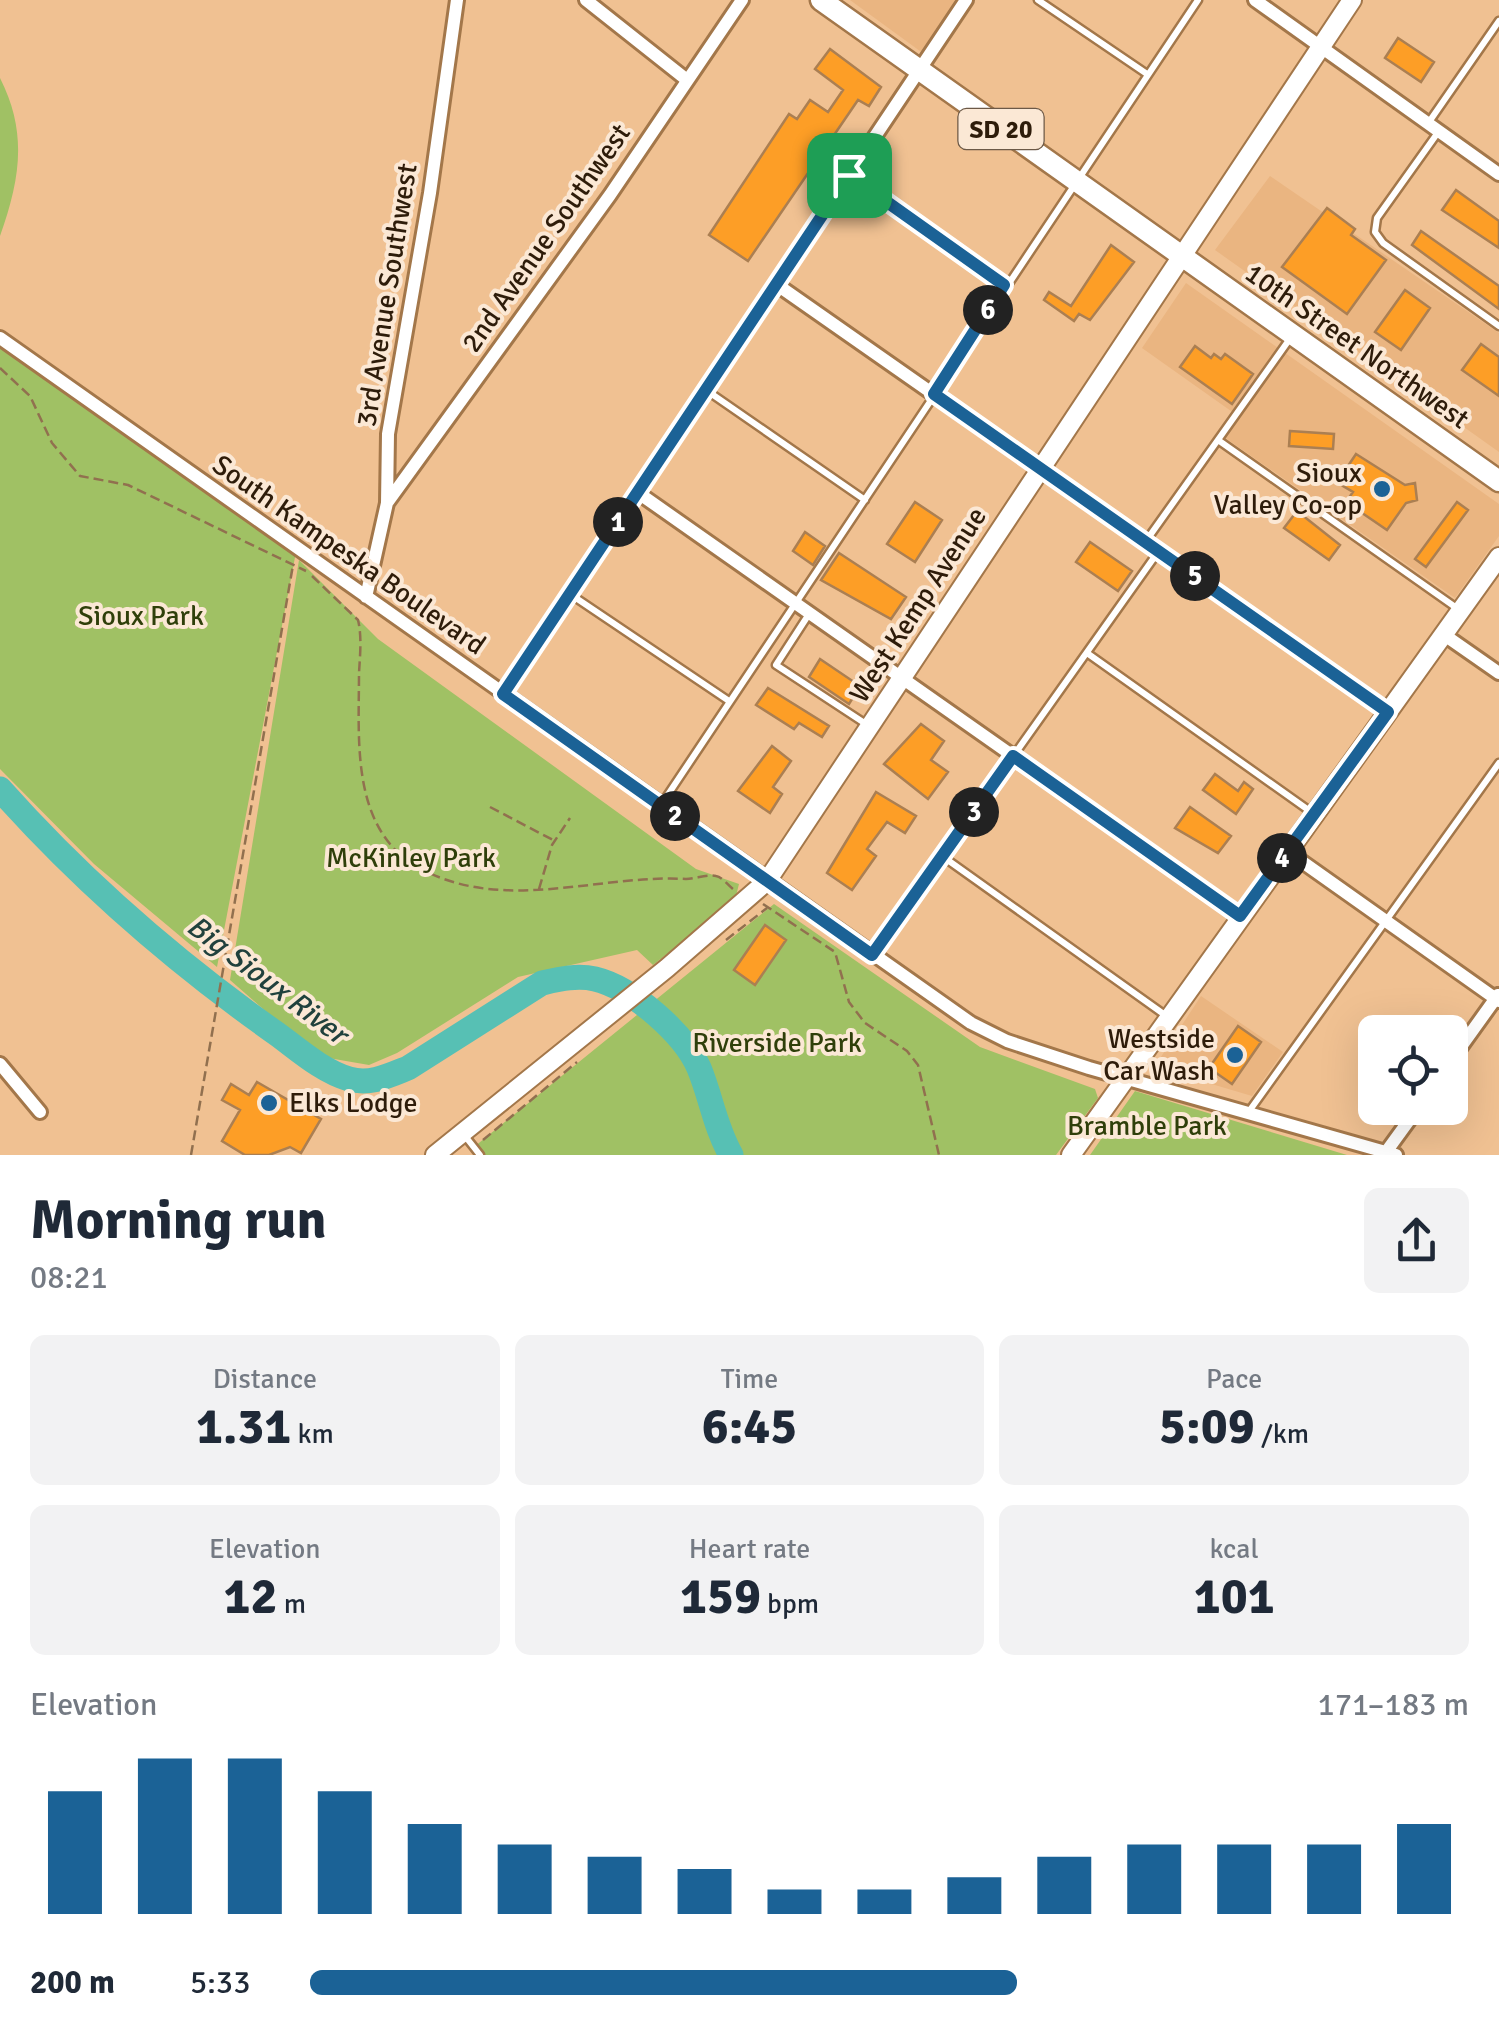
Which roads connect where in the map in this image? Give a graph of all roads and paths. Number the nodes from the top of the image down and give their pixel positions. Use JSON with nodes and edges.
{"nodes":[{"id":1,"x":457,"y":0,"type":"edge"},
{"id":2,"x":586,"y":0,"type":"edge"},
{"id":3,"x":742,"y":0,"type":"edge"},
{"id":4,"x":820,"y":0,"type":"edge"},
{"id":5,"x":966,"y":0,"type":"edge"},
{"id":6,"x":1038,"y":0,"type":"edge"},
{"id":7,"x":1198,"y":0,"type":"edge"},
{"id":8,"x":1256,"y":0,"type":"edge"},
{"id":9,"x":1352,"y":0,"type":"edge"},
{"id":10,"x":1499,"y":22,"type":"edge"},
{"id":11,"x":1321,"y":46,"type":"junction"},
{"id":12,"x":919,"y":70,"type":"junction"},
{"id":13,"x":1148,"y":74,"type":"junction"},
{"id":14,"x":687,"y":80,"type":"junction"},
{"id":15,"x":1434,"y":127,"type":"junction"},
{"id":16,"x":1499,"y":174,"type":"edge"},
{"id":17,"x":849,"y":175,"type":"junction"},
{"id":18,"x":1075,"y":182,"type":"junction"},
{"id":19,"x":1182,"y":256,"type":"junction"},
{"id":20,"x":776,"y":284,"type":"junction"},
{"id":21,"x":1004,"y":285,"type":"junction"},
{"id":22,"x":1499,"y":326,"type":"edge"},
{"id":23,"x":1293,"y":334,"type":"junction"},
{"id":24,"x":0,"y":338,"type":"edge"},
{"id":25,"x":0,"y":368,"type":"edge"},
{"id":26,"x":706,"y":390,"type":"junction"},
{"id":27,"x":934,"y":394,"type":"junction"},
{"id":28,"x":1218,"y":440,"type":"junction"},
{"id":29,"x":1042,"y":468,"type":"junction"},
{"id":30,"x":1499,"y":481,"type":"edge"},
{"id":31,"x":638,"y":492,"type":"junction"},
{"id":32,"x":865,"y":500,"type":"junction"},
{"id":33,"x":387,"y":503,"type":"junction"},
{"id":34,"x":1146,"y":541,"type":"junction"},
{"id":35,"x":296,"y":548,"type":"junction"},
{"id":36,"x":1159,"y":551,"type":"junction"},
{"id":37,"x":1499,"y":557,"type":"edge"},
{"id":38,"x":293,"y":565,"type":"junction"},
{"id":39,"x":570,"y":594,"type":"junction"},
{"id":40,"x":366,"y":597,"type":"junction"},
{"id":41,"x":795,"y":603,"type":"junction"},
{"id":42,"x":1460,"y":611,"type":"junction"},
{"id":43,"x":810,"y":613,"type":"junction"},
{"id":44,"x":1444,"y":634,"type":"junction"},
{"id":45,"x":1087,"y":653,"type":"junction"},
{"id":46,"x":1499,"y":674,"type":"edge"},
{"id":47,"x":902,"y":678,"type":"junction"},
{"id":48,"x":503,"y":694,"type":"junction"},
{"id":49,"x":729,"y":701,"type":"junction"},
{"id":50,"x":1388,"y":712,"type":"junction"},
{"id":51,"x":870,"y":727,"type":"junction"},
{"id":52,"x":1013,"y":756,"type":"junction"},
{"id":53,"x":1499,"y":763,"type":"edge"},
{"id":54,"x":660,"y":806,"type":"junction"},
{"id":55,"x":490,"y":807,"type":"dead end"},
{"id":56,"x":1314,"y":814,"type":"junction"},
{"id":57,"x":570,"y":818,"type":"dead end"},
{"id":58,"x":554,"y":840,"type":"junction"},
{"id":59,"x":1287,"y":851,"type":"junction"},
{"id":60,"x":942,"y":856,"type":"junction"},
{"id":61,"x":767,"y":881,"type":"junction"},
{"id":62,"x":734,"y":890,"type":"dead end"},
{"id":63,"x":539,"y":891,"type":"junction"},
{"id":64,"x":768,"y":907,"type":"dead end"},
{"id":65,"x":1240,"y":916,"type":"junction"},
{"id":66,"x":1387,"y":922,"type":"junction"},
{"id":67,"x":872,"y":955,"type":"junction"},
{"id":68,"x":1498,"y":998,"type":"edge"},
{"id":69,"x":1168,"y":1017,"type":"junction"},
{"id":70,"x":1468,"y":1038,"type":"edge"},
{"id":71,"x":581,"y":1058,"type":"dead end"},
{"id":72,"x":0,"y":1064,"type":"edge"},
{"id":73,"x":1126,"y":1076,"type":"junction"},
{"id":74,"x":1250,"y":1110,"type":"junction"},
{"id":75,"x":40,"y":1112,"type":"dead end"},
{"id":76,"x":1408,"y":1125,"type":"edge"},
{"id":77,"x":468,"y":1140,"type":"junction"},
{"id":78,"x":1391,"y":1154,"type":"edge"},
{"id":79,"x":190,"y":1155,"type":"edge"},
{"id":80,"x":435,"y":1155,"type":"edge"},
{"id":81,"x":480,"y":1155,"type":"edge"},
{"id":82,"x":939,"y":1155,"type":"edge"},
{"id":83,"x":1071,"y":1155,"type":"edge"}],
"edges":[{"from":1,"to":33,"type":"street","name":"3rd Avenue Southwest"},
{"from":2,"to":14,"type":"street"},
{"from":3,"to":14,"type":"street","name":"2nd Avenue Southwest"},
{"from":4,"to":12,"type":"main road","number":"SD 20"},
{"from":5,"to":12,"type":"street"},
{"from":6,"to":13,"type":"lane"},
{"from":7,"to":13,"type":"lane"},
{"from":8,"to":11,"type":"street"},
{"from":9,"to":11,"type":"main road","name":"West Kemp Avenue"},
{"from":10,"to":15,"type":"lane"},
{"from":11,"to":15,"type":"street"},
{"from":11,"to":19,"type":"main road","name":"West Kemp Avenue"},
{"from":12,"to":17,"type":"street"},
{"from":12,"to":18,"type":"main road","number":"SD 20"},
{"from":13,"to":18,"type":"lane"},
{"from":14,"to":33,"type":"street","name":"2nd Avenue Southwest"},
{"from":15,"to":16,"type":"street"},
{"from":15,"to":22,"type":"lane"},
{"from":17,"to":20,"type":"street"},
{"from":17,"to":21,"type":"lane"},
{"from":18,"to":19,"type":"main road","number":"SD 20"},
{"from":18,"to":21,"type":"lane"},
{"from":19,"to":23,"type":"main road","name":"10th Street Northwest","number":"SD 20"},
{"from":19,"to":29,"type":"main road","name":"West Kemp Avenue"},
{"from":20,"to":26,"type":"street"},
{"from":20,"to":27,"type":"street"},
{"from":21,"to":27,"type":"lane"},
{"from":23,"to":28,"type":"lane"},
{"from":23,"to":30,"type":"main road","name":"10th Street Northwest","number":"SD 20"},
{"from":24,"to":35,"type":"street","name":"South Kampeska Boulevard"},
{"from":25,"to":38,"type":"path"},
{"from":26,"to":31,"type":"street"},
{"from":26,"to":32,"type":"lane"},
{"from":27,"to":29,"type":"street"},
{"from":27,"to":32,"type":"lane"},
{"from":28,"to":34,"type":"lane"},
{"from":28,"to":42,"type":"lane"},
{"from":29,"to":34,"type":"street"},
{"from":29,"to":47,"type":"main road","name":"West Kemp Avenue"},
{"from":31,"to":39,"type":"street"},
{"from":31,"to":41,"type":"street"},
{"from":32,"to":41,"type":"lane"},
{"from":33,"to":40,"type":"street","name":"3rd Avenue Southwest"},
{"from":34,"to":36,"type":"street"},
{"from":35,"to":38,"type":"path"},
{"from":35,"to":40,"type":"street","name":"South Kampeska Boulevard"},
{"from":36,"to":45,"type":"lane"},
{"from":36,"to":50,"type":"street"},
{"from":37,"to":42,"type":"main road"},
{"from":38,"to":63,"type":"path"},
{"from":38,"to":79,"type":"path"},
{"from":39,"to":48,"type":"street"},
{"from":39,"to":49,"type":"lane"},
{"from":40,"to":48,"type":"street","name":"South Kampeska Boulevard"},
{"from":41,"to":43,"type":"street"},
{"from":41,"to":49,"type":"lane"},
{"from":42,"to":44,"type":"main road"},
{"from":43,"to":47,"type":"street"},
{"from":43,"to":51,"type":"lane"},
{"from":44,"to":46,"type":"street"},
{"from":44,"to":50,"type":"main road"},
{"from":45,"to":52,"type":"lane"},
{"from":45,"to":56,"type":"lane"},
{"from":47,"to":51,"type":"main road","name":"West Kemp Avenue"},
{"from":47,"to":52,"type":"street"},
{"from":48,"to":54,"type":"street","name":"South Kampeska Boulevard"},
{"from":49,"to":54,"type":"lane"},
{"from":50,"to":56,"type":"main road"},
{"from":51,"to":61,"type":"main road","name":"West Kemp Avenue"},
{"from":52,"to":60,"type":"lane"},
{"from":52,"to":65,"type":"street"},
{"from":53,"to":66,"type":"lane"},
{"from":54,"to":61,"type":"street","name":"South Kampeska Boulevard"},
{"from":55,"to":58,"type":"path"},
{"from":56,"to":59,"type":"main road"},
{"from":57,"to":58,"type":"path"},
{"from":58,"to":63,"type":"path"},
{"from":59,"to":65,"type":"main road"},
{"from":59,"to":66,"type":"street"},
{"from":60,"to":67,"type":"lane"},
{"from":60,"to":69,"type":"lane"},
{"from":61,"to":67,"type":"street","name":"South Kampeska Boulevard"},
{"from":61,"to":77,"type":"main road","name":"West Kemp Avenue"},
{"from":62,"to":63,"type":"path"},
{"from":64,"to":82,"type":"path"},
{"from":65,"to":69,"type":"main road"},
{"from":66,"to":68,"type":"street"},
{"from":66,"to":74,"type":"lane"},
{"from":67,"to":73,"type":"street","name":"South Kampeska Boulevard"},
{"from":68,"to":70,"type":"street"},
{"from":69,"to":73,"type":"main road"},
{"from":71,"to":77,"type":"path"},
{"from":72,"to":75,"type":"street"},
{"from":73,"to":74,"type":"street","name":"South Kampeska Boulevard"},
{"from":73,"to":83,"type":"main road"},
{"from":74,"to":78,"type":"street","name":"South Kampeska Boulevard"},
{"from":76,"to":78,"type":"street"},
{"from":77,"to":80,"type":"main road","name":"West Kemp Avenue"},
{"from":77,"to":81,"type":"lane"}]}
